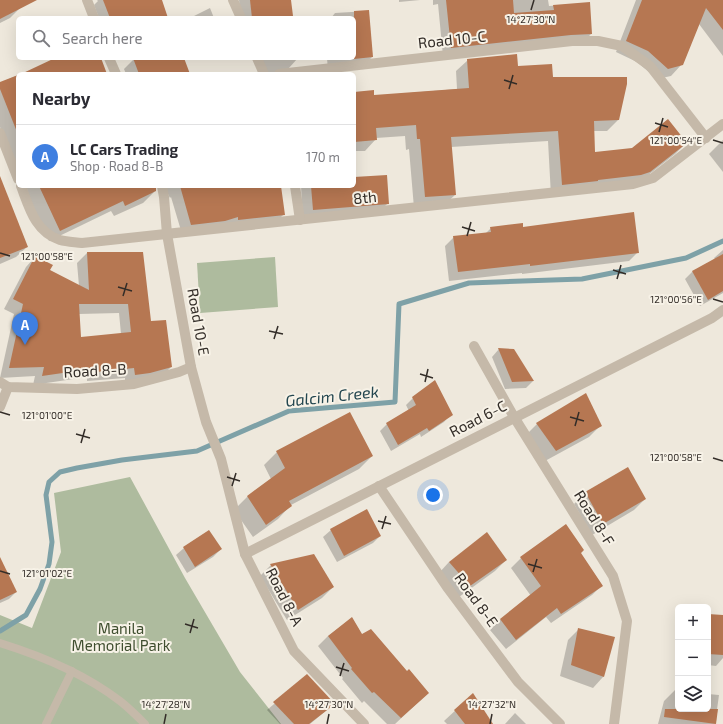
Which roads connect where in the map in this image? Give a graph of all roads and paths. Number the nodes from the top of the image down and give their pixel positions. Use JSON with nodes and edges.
{"nodes":[{"id":1,"x":87,"y":0,"type":"edge"},
{"id":2,"x":233,"y":0,"type":"edge"},
{"id":3,"x":93,"y":16,"type":"edge"},
{"id":4,"x":240,"y":16,"type":"edge"},
{"id":5,"x":110,"y":60,"type":"edge"},
{"id":6,"x":258,"y":60,"type":"edge"},
{"id":7,"x":115,"y":72,"type":"edge"},
{"id":8,"x":263,"y":72,"type":"edge"},
{"id":9,"x":297,"y":72,"type":"edge"},
{"id":10,"x":723,"y":124,"type":"edge"},
{"id":11,"x":0,"y":133,"type":"edge"},
{"id":12,"x":706,"y":138,"type":"junction"},
{"id":13,"x":16,"y":174,"type":"edge"},
{"id":14,"x":22,"y":188,"type":"edge"},
{"id":15,"x":162,"y":188,"type":"edge"},
{"id":16,"x":295,"y":188,"type":"edge"},
{"id":17,"x":300,"y":220,"type":"junction"},
{"id":18,"x":167,"y":234,"type":"junction"},
{"id":19,"x":723,"y":310,"type":"edge"},
{"id":20,"x":474,"y":346,"type":"dead end"},
{"id":21,"x":191,"y":367,"type":"junction"},
{"id":22,"x":4,"y":385,"type":"edge"},
{"id":23,"x":0,"y":407,"type":"edge"},
{"id":24,"x":514,"y":418,"type":"junction"},
{"id":25,"x":221,"y":459,"type":"joint"},
{"id":26,"x":379,"y":486,"type":"junction"},
{"id":27,"x":245,"y":554,"type":"junction"},
{"id":28,"x":2,"y":644,"type":"edge"},
{"id":29,"x":72,"y":671,"type":"junction"},
{"id":30,"x":46,"y":724,"type":"edge"},
{"id":31,"x":145,"y":724,"type":"edge"},
{"id":32,"x":364,"y":724,"type":"edge"},
{"id":33,"x":560,"y":724,"type":"edge"},
{"id":34,"x":614,"y":724,"type":"edge"}],
"edges":[{"from":1,"to":3,"type":"street"},
{"from":2,"to":4,"type":"street"},
{"from":5,"to":7,"type":"street"},
{"from":6,"to":8,"type":"street"},
{"from":9,"to":12,"type":"street","name":"Road 10-C"},
{"from":10,"to":12,"type":"street","name":"8th"},
{"from":11,"to":13,"type":"street"},
{"from":12,"to":17,"type":"street","name":"8th"},
{"from":14,"to":18,"type":"street","name":"8th"},
{"from":15,"to":18,"type":"street","name":"Road 10-E"},
{"from":16,"to":17,"type":"street"},
{"from":17,"to":18,"type":"street","name":"8th"},
{"from":18,"to":21,"type":"street","name":"Road 10-E"},
{"from":19,"to":24,"type":"street","name":"Road 6-C"},
{"from":20,"to":24,"type":"street","name":"Road 8-F"},
{"from":21,"to":22,"type":"street","name":"Road 8-B"},
{"from":21,"to":25,"type":"street","name":"Road 10-E"},
{"from":22,"to":23,"type":"street"},
{"from":24,"to":26,"type":"street","name":"Road 6-C"},
{"from":24,"to":34,"type":"street","name":"Road 8-F"},
{"from":25,"to":27,"type":"street","name":"Road 8-A"},
{"from":26,"to":27,"type":"street","name":"Road 6-C"},
{"from":26,"to":33,"type":"street","name":"Road 8-E"},
{"from":27,"to":32,"type":"street","name":"Road 8-A"},
{"from":28,"to":29,"type":"lane"},
{"from":29,"to":30,"type":"lane"},
{"from":29,"to":31,"type":"lane"}]}
